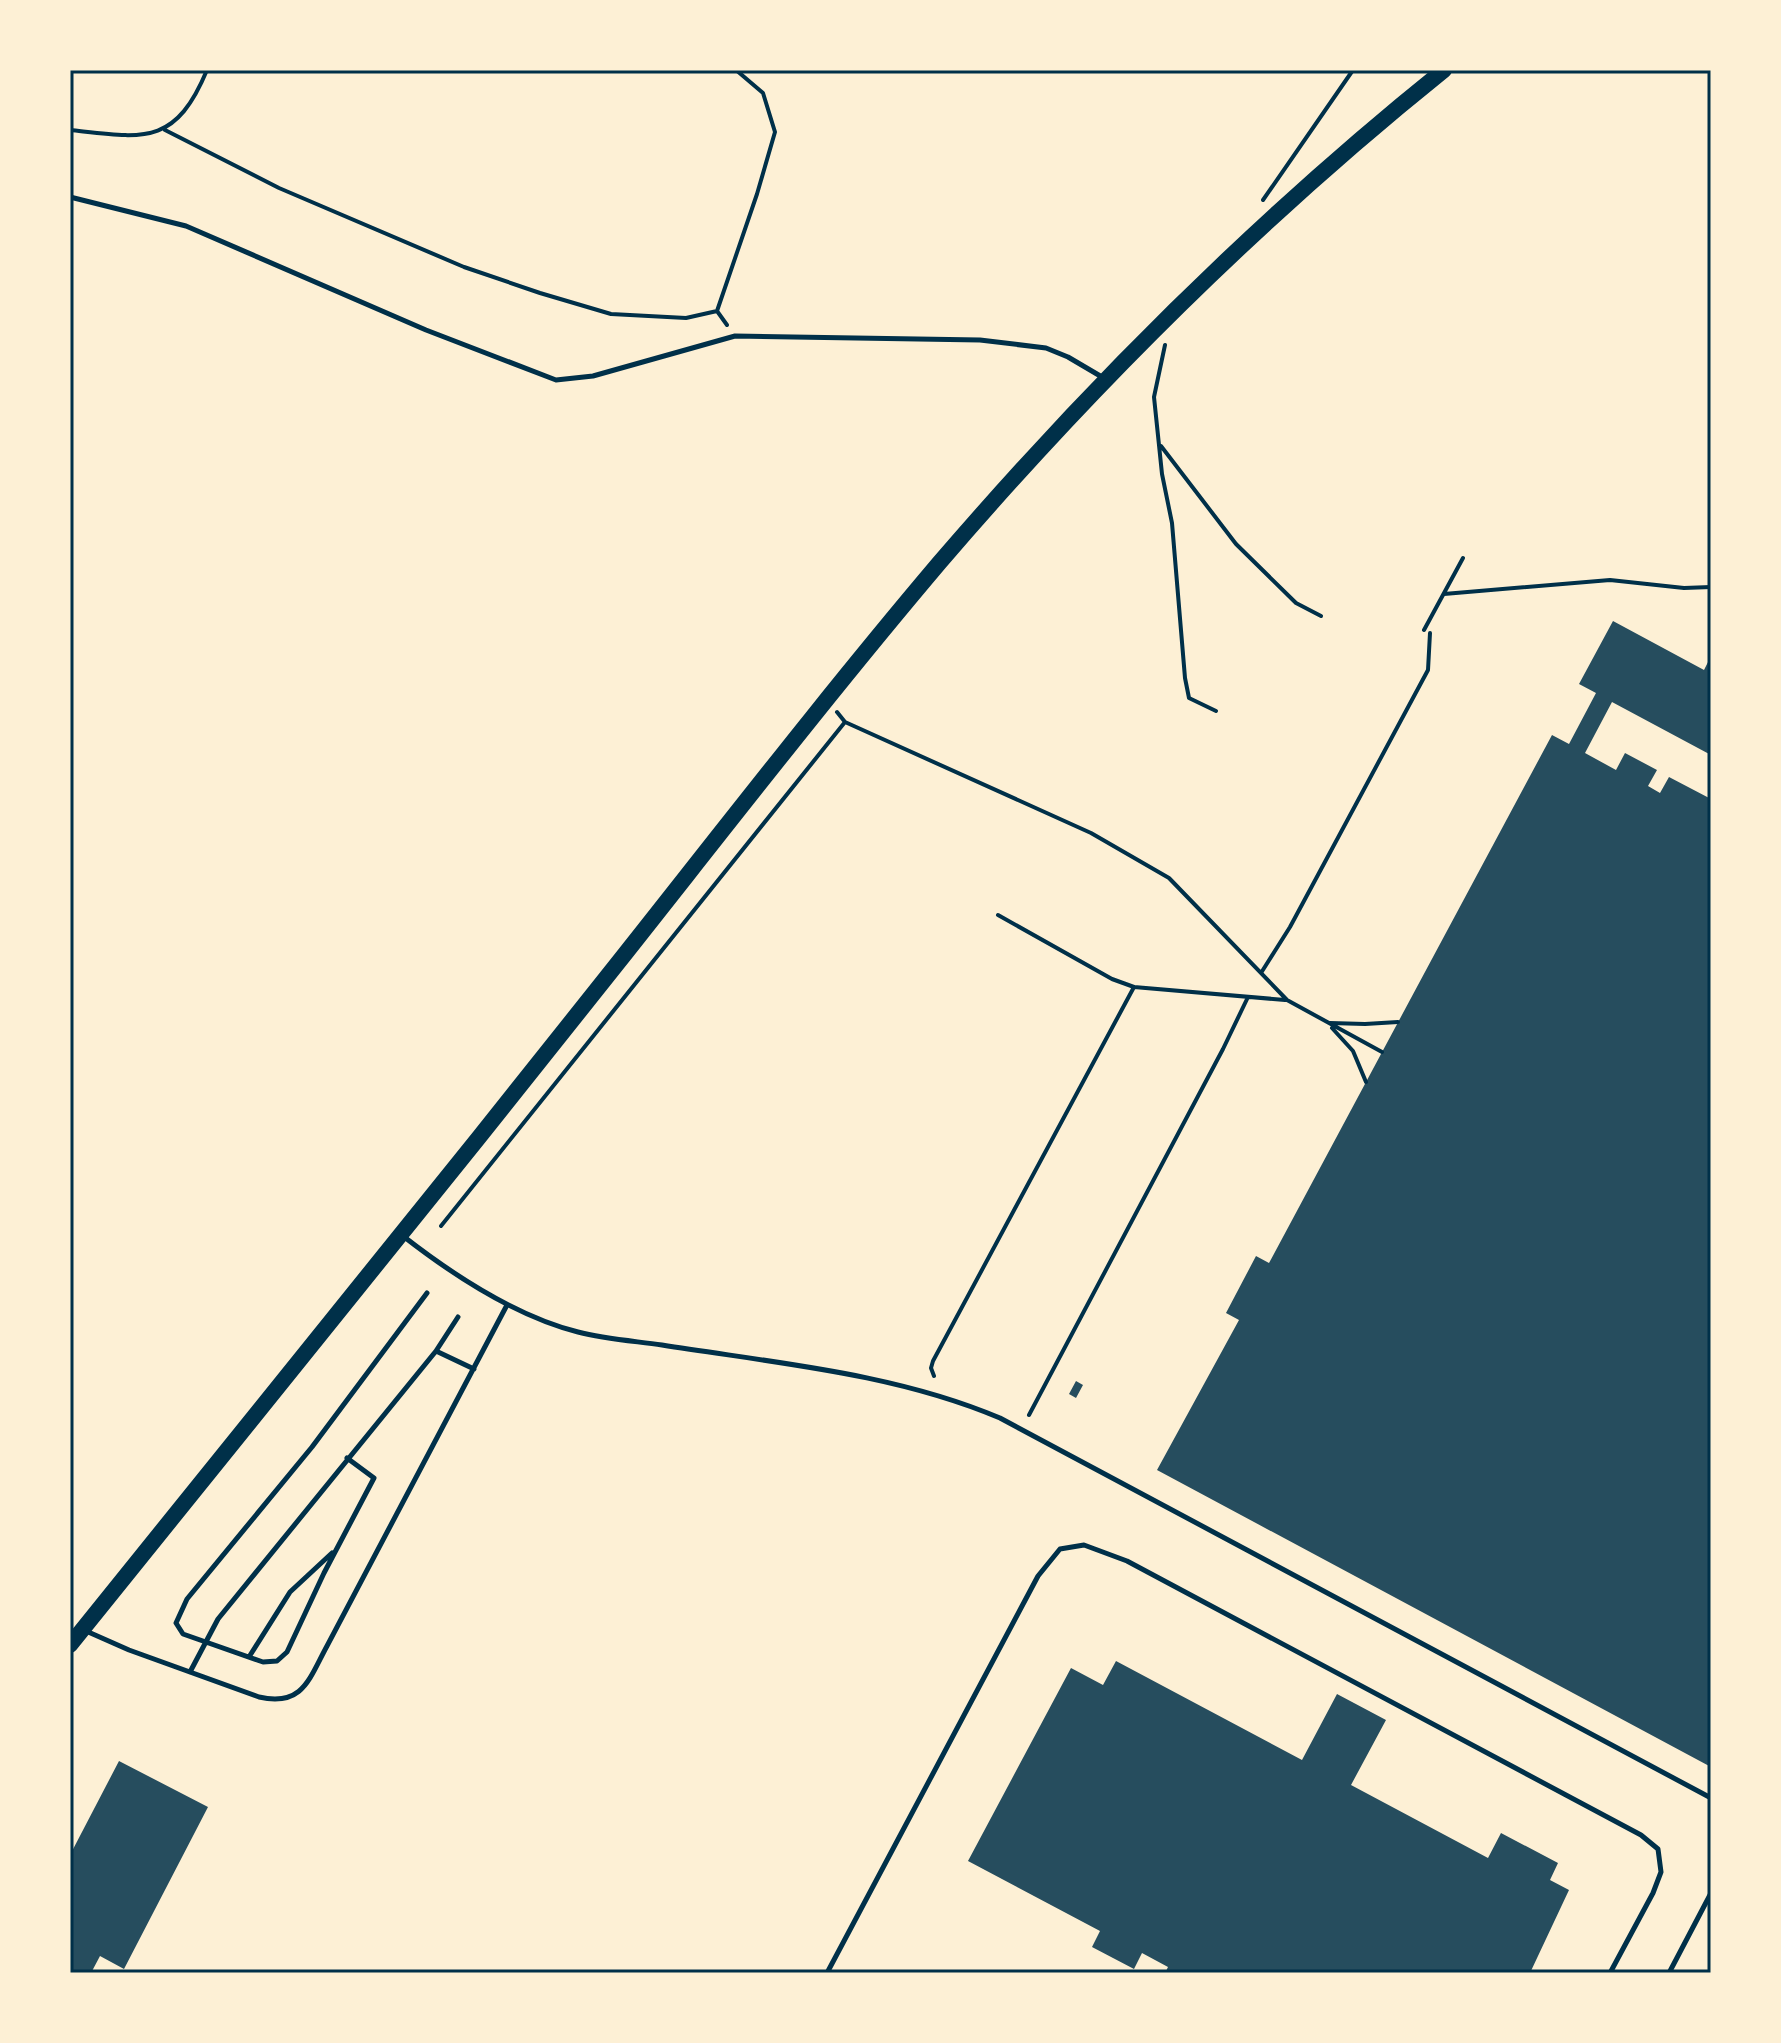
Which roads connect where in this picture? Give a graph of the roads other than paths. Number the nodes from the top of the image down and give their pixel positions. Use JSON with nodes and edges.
{"nodes":[{"id":1,"x":1444,"y":70,"type":"edge"},
{"id":2,"x":70,"y":197,"type":"edge"},
{"id":3,"x":1106,"y":380,"type":"junction"},
{"id":4,"x":402,"y":1235,"type":"junction"},
{"id":5,"x":427,"y":1293,"type":"dead end"},
{"id":6,"x":507,"y":1305,"type":"junction"},
{"id":7,"x":458,"y":1317,"type":"dead end"},
{"id":8,"x":436,"y":1351,"type":"junction"},
{"id":9,"x":474,"y":1369,"type":"junction"},
{"id":10,"x":347,"y":1458,"type":"junction"},
{"id":11,"x":337,"y":1548,"type":"junction"},
{"id":12,"x":82,"y":1629,"type":"junction"},
{"id":13,"x":205,"y":1643,"type":"junction"},
{"id":14,"x":70,"y":1645,"type":"edge"},
{"id":15,"x":249,"y":1657,"type":"junction"},
{"id":16,"x":190,"y":1672,"type":"junction"},
{"id":17,"x":1711,"y":1798,"type":"edge"},
{"id":18,"x":1711,"y":1893,"type":"edge"},
{"id":19,"x":827,"y":1973,"type":"edge"},
{"id":20,"x":1610,"y":1973,"type":"edge"},
{"id":21,"x":1669,"y":1973,"type":"edge"}],
"edges":[{"from":1,"to":3,"type":"main road"},
{"from":2,"to":3,"type":"lane"},
{"from":3,"to":4,"type":"main road"},
{"from":4,"to":6,"type":"lane"},
{"from":4,"to":12,"type":"main road"},
{"from":5,"to":13,"type":"lane"},
{"from":6,"to":9,"type":"lane"},
{"from":6,"to":17,"type":"lane"},
{"from":7,"to":8,"type":"lane"},
{"from":8,"to":9,"type":"lane"},
{"from":8,"to":10,"type":"lane"},
{"from":9,"to":16,"type":"lane"},
{"from":10,"to":11,"type":"lane"},
{"from":10,"to":13,"type":"lane"},
{"from":11,"to":15,"type":"lane"},
{"from":11,"to":15,"type":"lane"},
{"from":12,"to":14,"type":"main road"},
{"from":12,"to":16,"type":"lane"},
{"from":13,"to":15,"type":"lane"},
{"from":13,"to":16,"type":"lane"},
{"from":18,"to":21,"type":"lane"},
{"from":19,"to":20,"type":"lane"}]}
